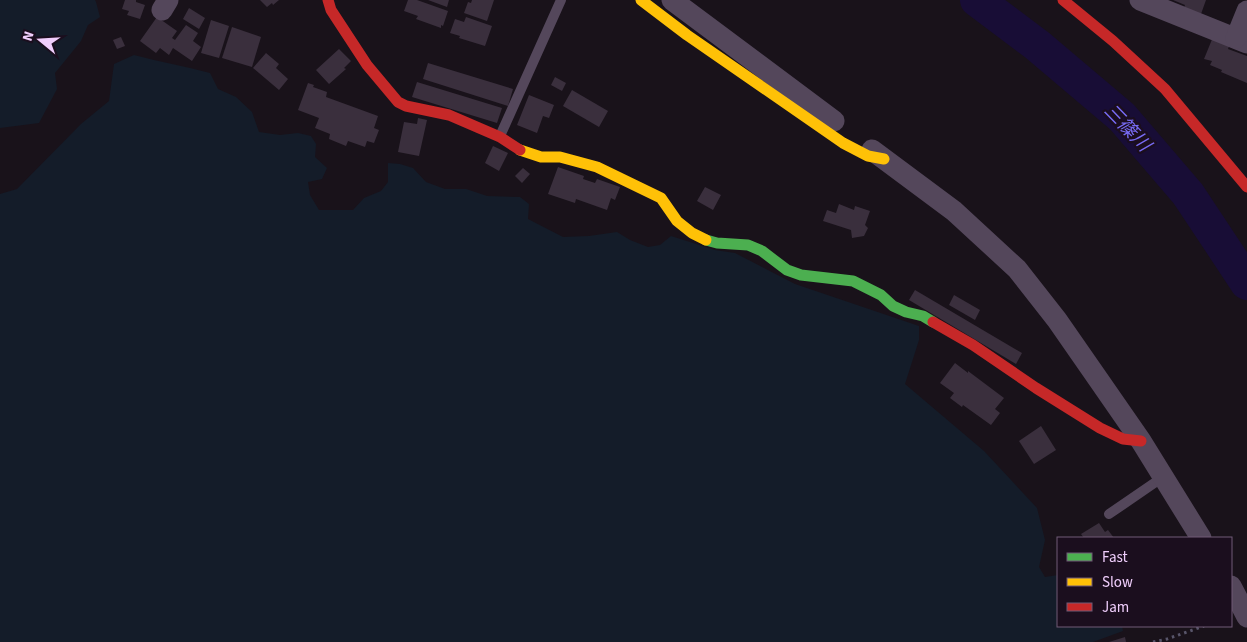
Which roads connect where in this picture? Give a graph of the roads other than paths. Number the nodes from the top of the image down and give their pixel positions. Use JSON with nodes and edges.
{"nodes":[{"id":1,"x":328,"y":0,"type":"edge"},
{"id":2,"x":561,"y":0,"type":"edge"},
{"id":3,"x":641,"y":0,"type":"edge"},
{"id":4,"x":672,"y":0,"type":"edge"},
{"id":5,"x":1063,"y":0,"type":"edge"},
{"id":6,"x":1140,"y":0,"type":"edge"},
{"id":7,"x":1247,"y":11,"type":"edge"},
{"id":8,"x":1241,"y":40,"type":"edge"},
{"id":9,"x":500,"y":137,"type":"junction"},
{"id":10,"x":884,"y":159,"type":"junction"},
{"id":11,"x":1247,"y":187,"type":"edge"},
{"id":12,"x":1141,"y":441,"type":"junction"},
{"id":13,"x":1162,"y":478,"type":"junction"},
{"id":14,"x":1109,"y":514,"type":"dead end"},
{"id":15,"x":1200,"y":537,"type":"edge"},
{"id":16,"x":1232,"y":588,"type":"edge"},
{"id":17,"x":1247,"y":616,"type":"edge"}],
"edges":[{"from":1,"to":9,"type":"street"},
{"from":2,"to":9,"type":"lane"},
{"from":3,"to":10,"type":"street"},
{"from":4,"to":10,"type":"street"},
{"from":5,"to":11,"type":"street"},
{"from":6,"to":8,"type":"street"},
{"from":7,"to":8,"type":"street"},
{"from":9,"to":12,"type":"street"},
{"from":10,"to":12,"type":"street"},
{"from":12,"to":13,"type":"street"},
{"from":13,"to":14,"type":"lane"},
{"from":13,"to":15,"type":"street"},
{"from":16,"to":17,"type":"street"}]}
